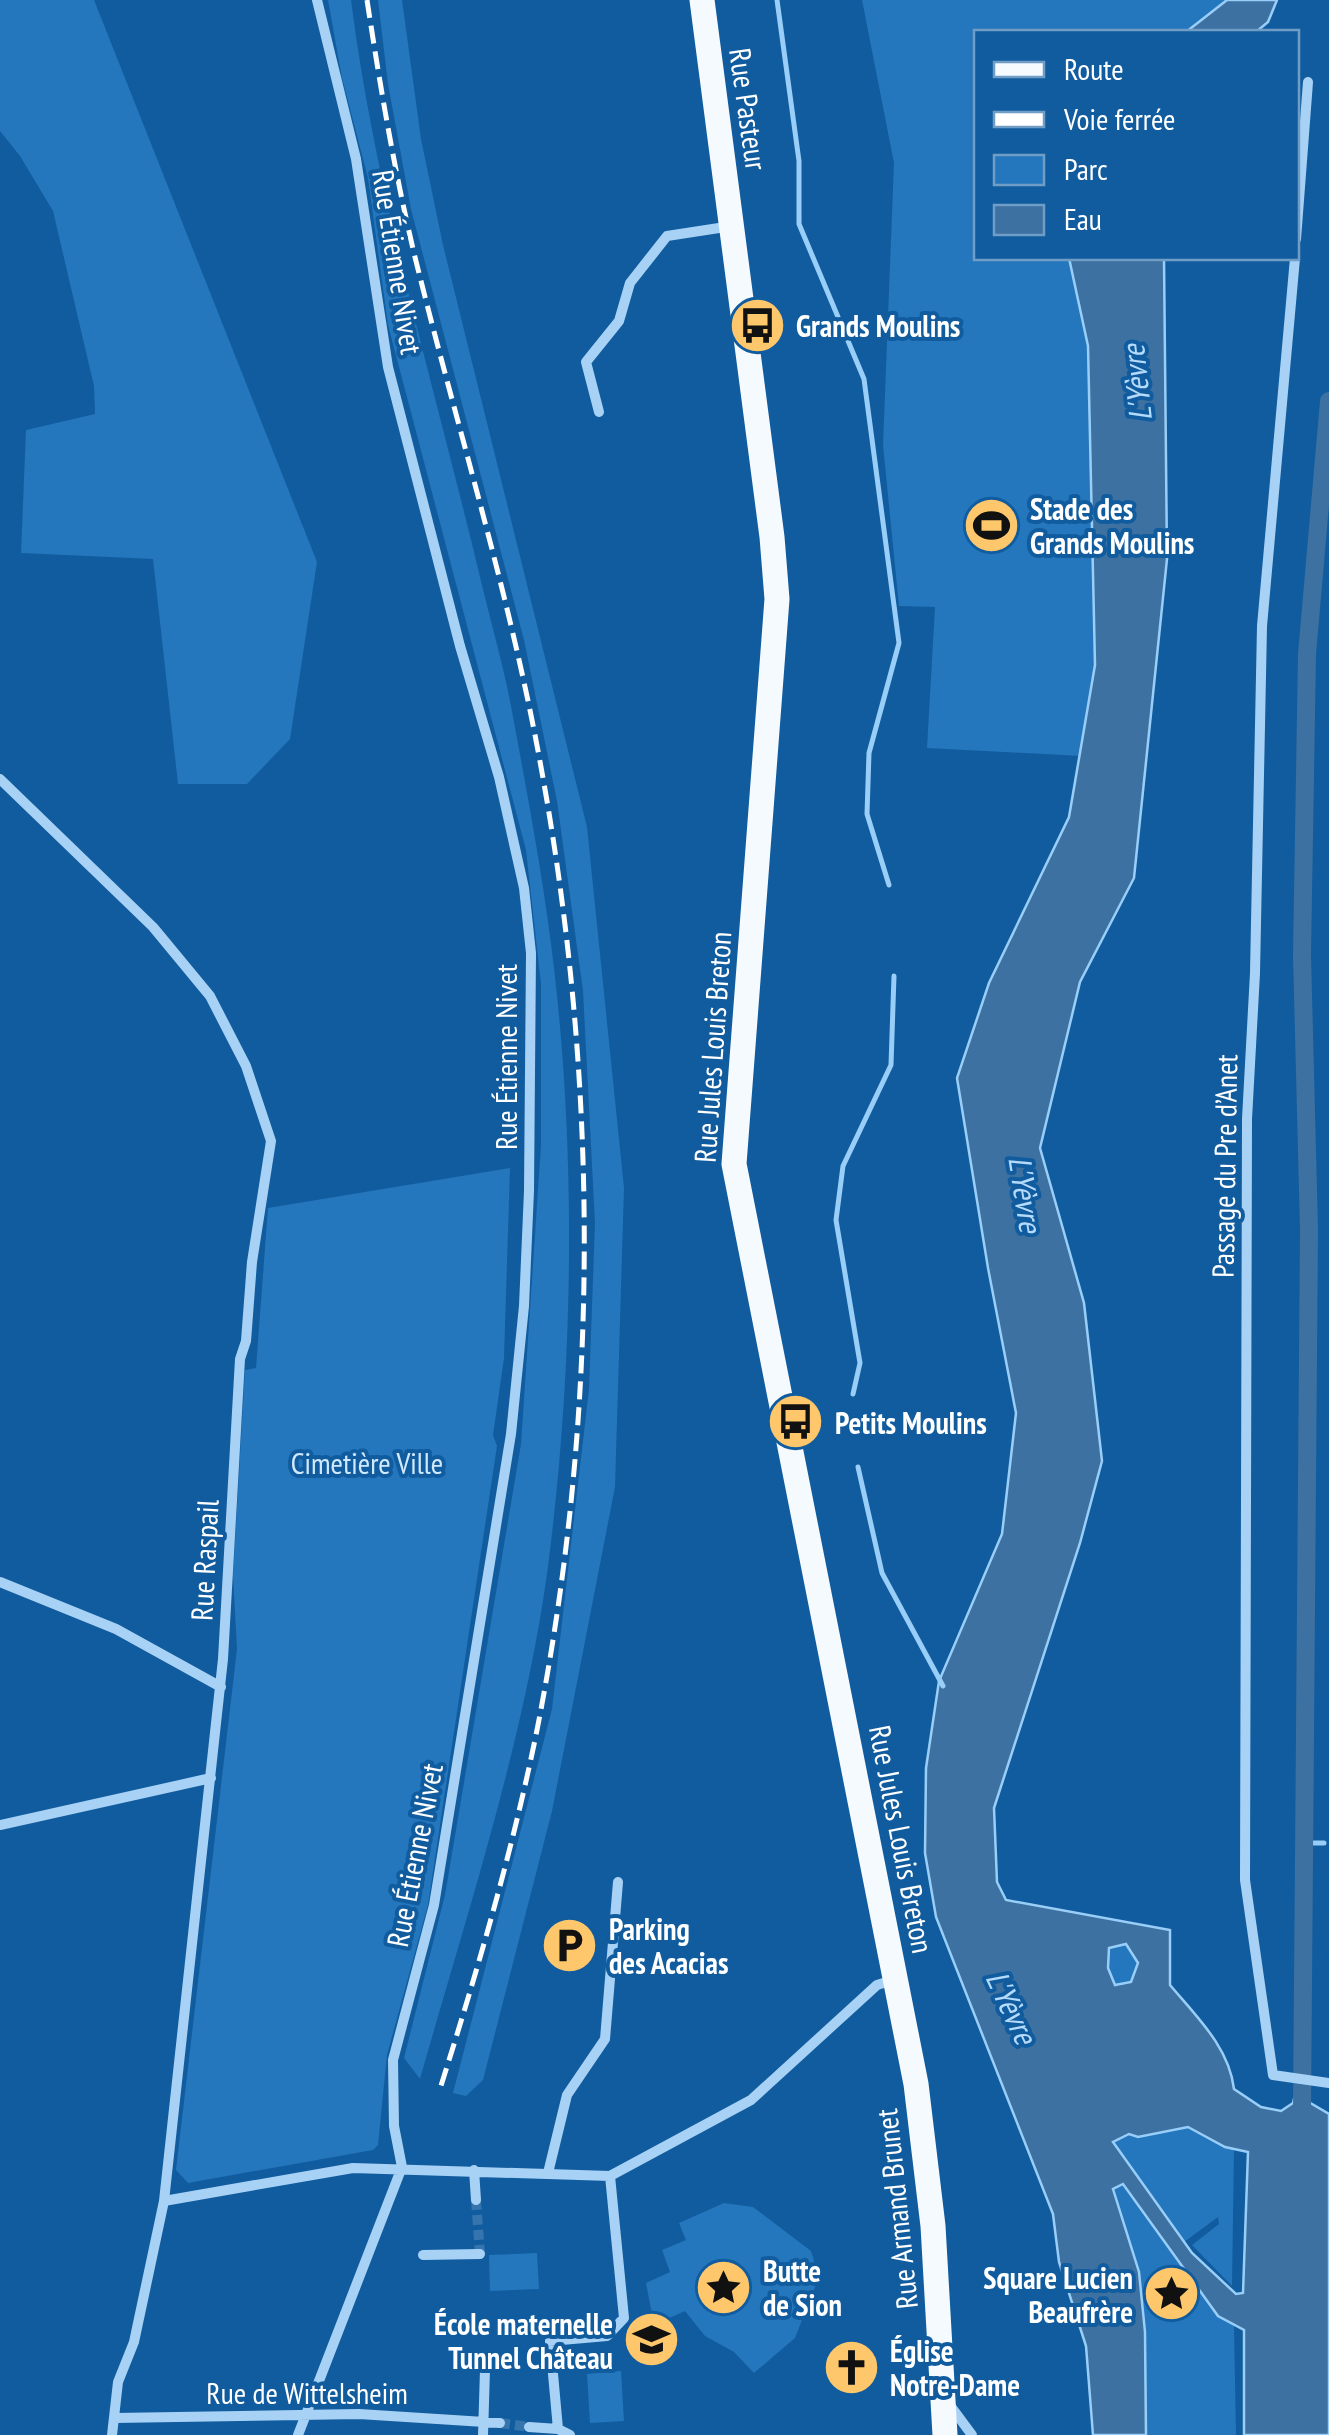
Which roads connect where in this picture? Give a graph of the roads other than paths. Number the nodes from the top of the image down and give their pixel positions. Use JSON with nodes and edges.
{"nodes":[{"id":1,"x":317,"y":0,"type":"edge"},
{"id":2,"x":702,"y":0,"type":"edge"},
{"id":3,"x":1308,"y":82,"type":"dead end"},
{"id":4,"x":1299,"y":199,"type":"edge"},
{"id":5,"x":732,"y":226,"type":"junction"},
{"id":6,"x":1295,"y":260,"type":"edge"},
{"id":7,"x":599,"y":412,"type":"dead end"},
{"id":8,"x":0,"y":779,"type":"edge"},
{"id":9,"x":0,"y":1582,"type":"edge"},
{"id":10,"x":220,"y":1687,"type":"junction"},
{"id":11,"x":211,"y":1778,"type":"junction"},
{"id":12,"x":0,"y":1826,"type":"edge"},
{"id":13,"x":618,"y":1882,"type":"dead end"},
{"id":14,"x":897,"y":1979,"type":"junction"},
{"id":15,"x":1329,"y":2083,"type":"edge"},
{"id":16,"x":402,"y":2167,"type":"junction"},
{"id":17,"x":474,"y":2170,"type":"junction"},
{"id":18,"x":548,"y":2173,"type":"junction"},
{"id":19,"x":610,"y":2176,"type":"junction"},
{"id":20,"x":476,"y":2200,"type":"tunnel mouth"},
{"id":21,"x":164,"y":2201,"type":"junction"},
{"id":22,"x":480,"y":2254,"type":"dead end"},
{"id":23,"x":423,"y":2256,"type":"dead end"},
{"id":24,"x":485,"y":2370,"type":"dead end"},
{"id":25,"x":944,"y":2399,"type":"junction"},
{"id":26,"x":305,"y":2416,"type":"junction"},
{"id":27,"x":114,"y":2418,"type":"junction"},
{"id":28,"x":483,"y":2420,"type":"junction"},
{"id":29,"x":500,"y":2423,"type":"tunnel mouth"},
{"id":30,"x":529,"y":2427,"type":"dead end"},
{"id":31,"x":558,"y":2429,"type":"junction"},
{"id":32,"x":112,"y":2435,"type":"edge"},
{"id":33,"x":298,"y":2435,"type":"edge"},
{"id":34,"x":482,"y":2435,"type":"edge"},
{"id":35,"x":570,"y":2435,"type":"edge"},
{"id":36,"x":945,"y":2435,"type":"edge"},
{"id":37,"x":972,"y":2435,"type":"edge"}],
"edges":[{"from":1,"to":16,"type":"street","name":"Rue Étienne Nivet"},
{"from":2,"to":5,"type":"main road","name":"Rue Pasteur"},
{"from":3,"to":4,"type":"street"},
{"from":5,"to":7,"type":"street"},
{"from":5,"to":14,"type":"main road","name":"Rue Jules Louis Breton"},
{"from":6,"to":15,"type":"street","name":"Passage du Pre d’Anet"},
{"from":8,"to":10,"type":"street","name":"Rue Raspail"},
{"from":9,"to":10,"type":"street"},
{"from":10,"to":11,"type":"street","name":"Rue Raspail"},
{"from":11,"to":12,"type":"street"},
{"from":11,"to":21,"type":"street","name":"Rue Raspail"},
{"from":13,"to":18,"type":"street"},
{"from":14,"to":19,"type":"street"},
{"from":14,"to":25,"type":"main road","name":"Rue Armand Brunet"},
{"from":16,"to":17,"type":"street"},
{"from":16,"to":21,"type":"street"},
{"from":16,"to":26,"type":"street"},
{"from":17,"to":18,"type":"street"},
{"from":17,"to":20,"type":"street"},
{"from":18,"to":19,"type":"street"},
{"from":19,"to":31,"type":"street"},
{"from":21,"to":27,"type":"street","name":"Rue Raspail"},
{"from":22,"to":23,"type":"street"},
{"from":24,"to":28,"type":"street"},
{"from":25,"to":36,"type":"main road","name":"Rue Armand Brunet"},
{"from":25,"to":37,"type":"street"},
{"from":26,"to":27,"type":"street","name":"Rue de Wittelsheim"},
{"from":26,"to":28,"type":"street","name":"Rue de Wittelsheim"},
{"from":26,"to":33,"type":"street"},
{"from":27,"to":32,"type":"street","name":"Rue Raspail"},
{"from":28,"to":29,"type":"street","name":"Rue de Wittelsheim"},
{"from":28,"to":34,"type":"street"},
{"from":30,"to":31,"type":"street"},
{"from":31,"to":35,"type":"street"}]}
